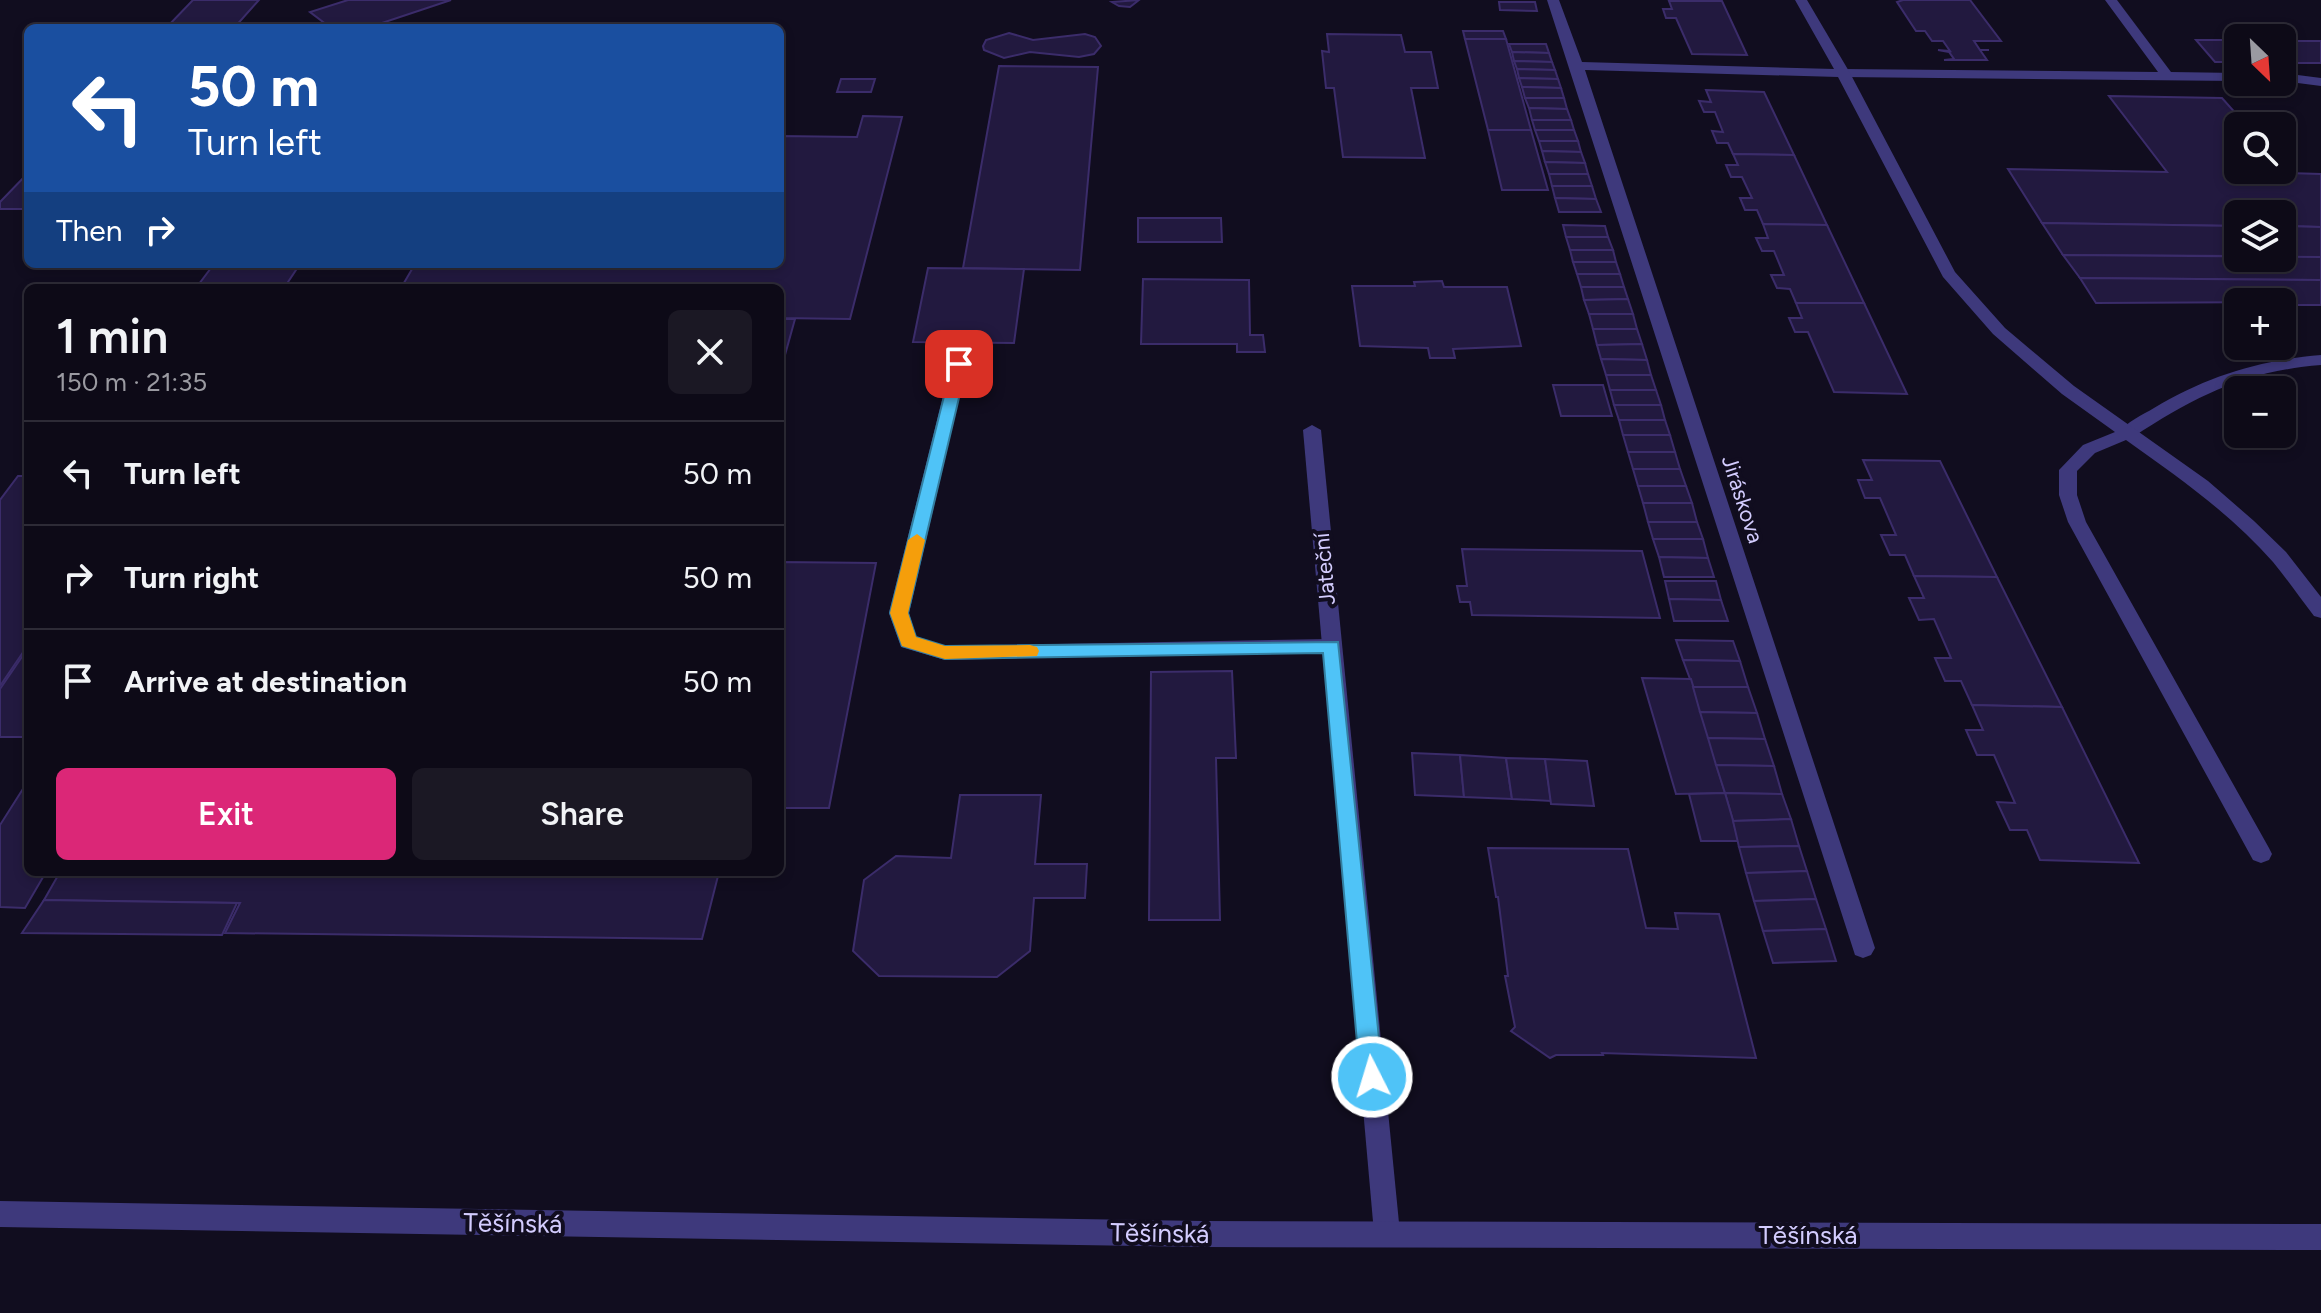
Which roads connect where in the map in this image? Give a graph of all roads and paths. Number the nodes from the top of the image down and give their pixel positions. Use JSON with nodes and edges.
{"nodes":[{"id":1,"x":1553,"y":0,"type":"edge"},
{"id":2,"x":1801,"y":0,"type":"edge"},
{"id":3,"x":2111,"y":0,"type":"edge"},
{"id":4,"x":1577,"y":66,"type":"junction"},
{"id":5,"x":1843,"y":73,"type":"junction"},
{"id":6,"x":2167,"y":76,"type":"junction"},
{"id":7,"x":2224,"y":77,"type":"edge"},
{"id":8,"x":2296,"y":79,"type":"edge"},
{"id":9,"x":2321,"y":82,"type":"edge"},
{"id":10,"x":2321,"y":360,"type":"edge"},
{"id":11,"x":959,"y":364,"type":"dead end"},
{"id":12,"x":1312,"y":430,"type":"dead end"},
{"id":13,"x":2127,"y":433,"type":"junction"},
{"id":14,"x":2321,"y":611,"type":"edge"},
{"id":15,"x":1331,"y":646,"type":"junction"},
{"id":16,"x":2261,"y":854,"type":"dead end"},
{"id":17,"x":1863,"y":948,"type":"dead end"},
{"id":18,"x":0,"y":1214,"type":"edge"},
{"id":19,"x":1387,"y":1233,"type":"junction"},
{"id":20,"x":2321,"y":1237,"type":"edge"}],
"edges":[{"from":1,"to":4,"type":"street","name":"Jiráskova"},
{"from":2,"to":5,"type":"street"},
{"from":3,"to":6,"type":"street"},
{"from":4,"to":5,"type":"street"},
{"from":4,"to":17,"type":"street","name":"Jiráskova"},
{"from":5,"to":6,"type":"street"},
{"from":5,"to":13,"type":"street"},
{"from":6,"to":7,"type":"street"},
{"from":8,"to":9,"type":"street"},
{"from":10,"to":13,"type":"street"},
{"from":11,"to":15,"type":"street"},
{"from":12,"to":15,"type":"street","name":"Jateční"},
{"from":13,"to":14,"type":"street"},
{"from":13,"to":16,"type":"street"},
{"from":15,"to":19,"type":"street","name":"Jateční"},
{"from":18,"to":19,"type":"street","name":"Těšínská"},
{"from":19,"to":20,"type":"street","name":"Těšínská"}]}
